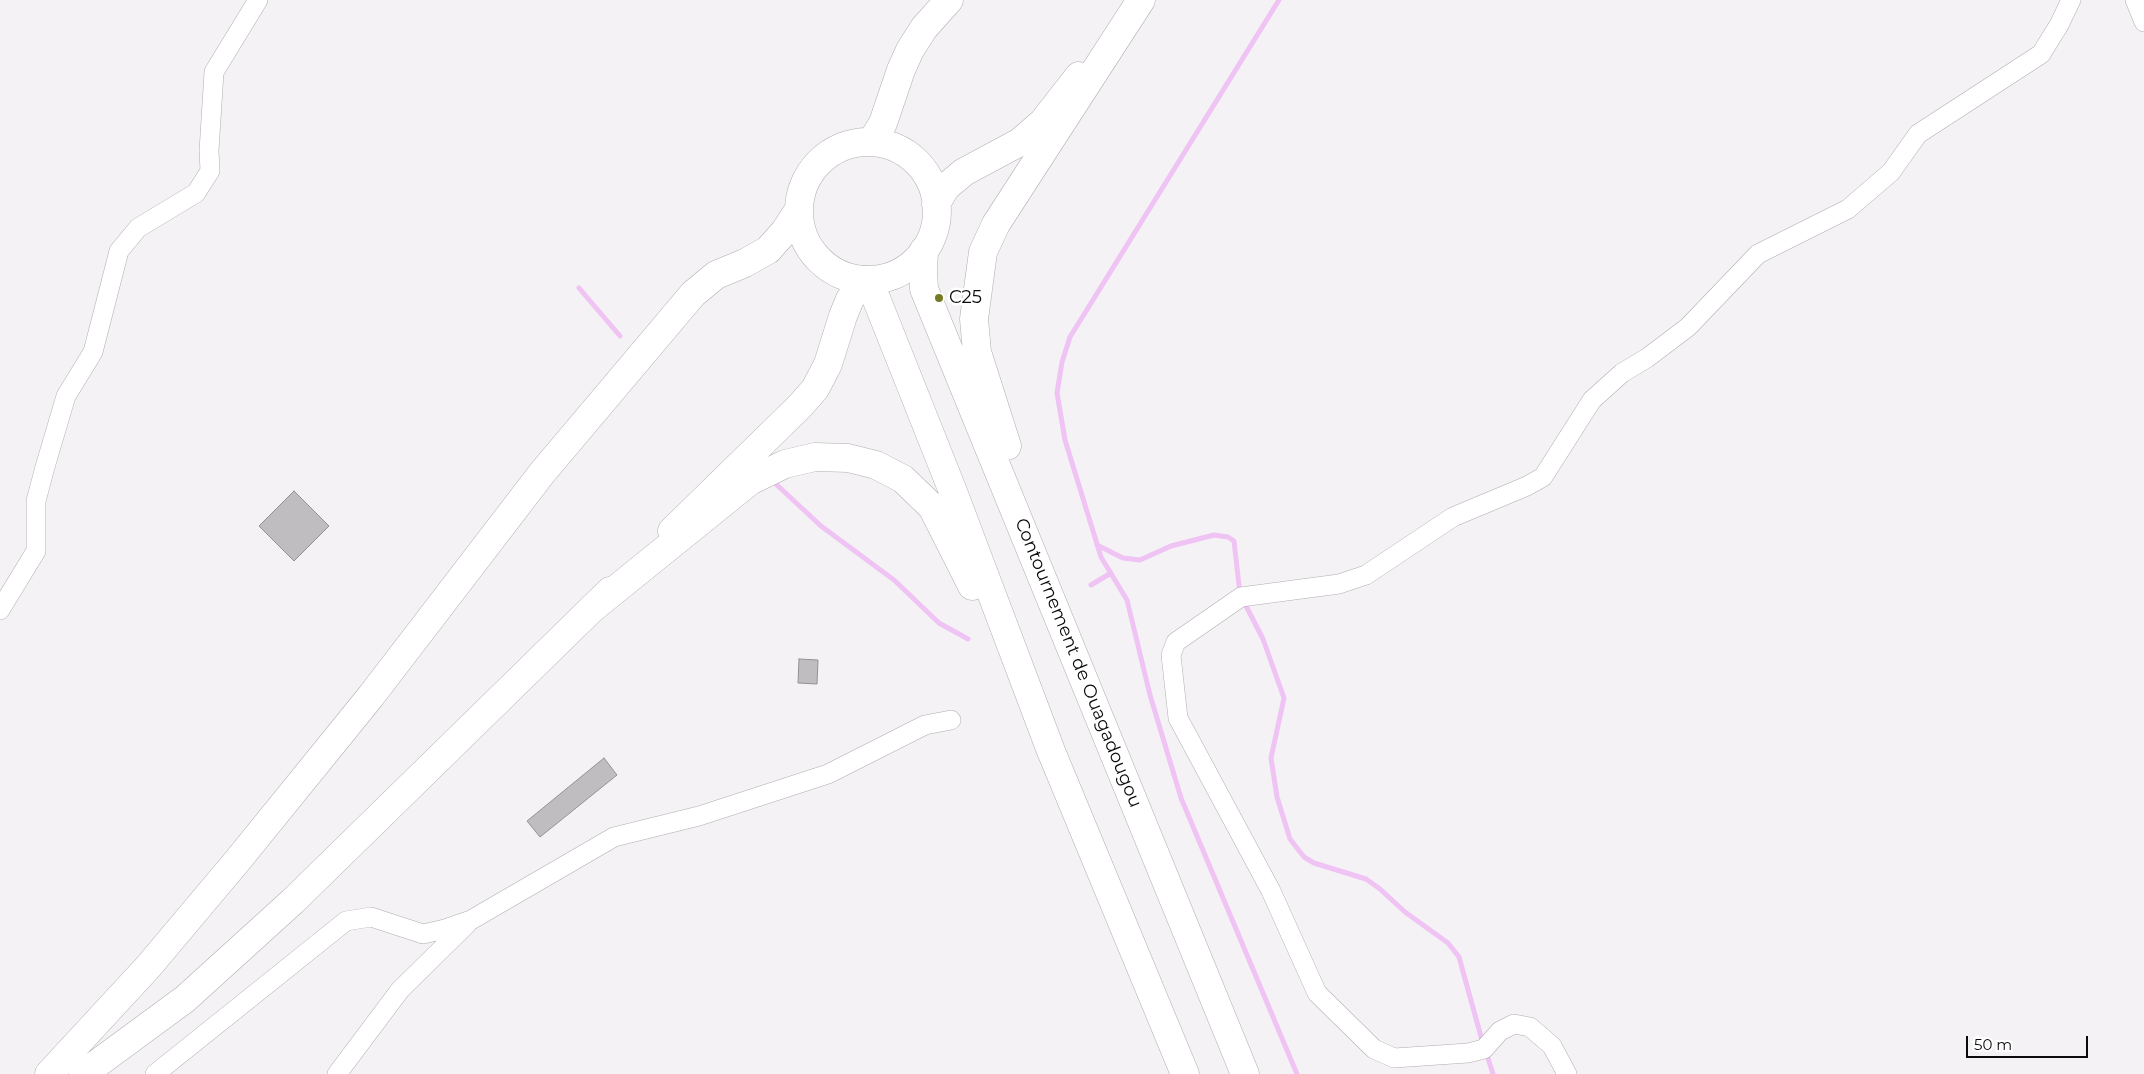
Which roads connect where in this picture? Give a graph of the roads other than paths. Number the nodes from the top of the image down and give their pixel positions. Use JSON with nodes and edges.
{"nodes":[{"id":1,"x":258,"y":0,"type":"edge"},
{"id":2,"x":948,"y":0,"type":"edge"},
{"id":3,"x":1140,"y":0,"type":"edge"},
{"id":4,"x":2071,"y":0,"type":"edge"},
{"id":5,"x":2135,"y":0,"type":"edge"},
{"id":6,"x":2144,"y":22,"type":"edge"},
{"id":7,"x":872,"y":141,"type":"junction"},
{"id":8,"x":936,"y":204,"type":"junction"},
{"id":9,"x":798,"y":211,"type":"junction"},
{"id":10,"x":924,"y":250,"type":"junction"},
{"id":11,"x":864,"y":280,"type":"junction"},
{"id":12,"x":594,"y":607,"type":"junction"},
{"id":13,"x":0,"y":610,"type":"edge"},
{"id":14,"x":951,"y":720,"type":"dead end"},
{"id":15,"x":1106,"y":731,"type":"junction"},
{"id":16,"x":1051,"y":751,"type":"junction"},
{"id":17,"x":471,"y":920,"type":"junction"},
{"id":18,"x":49,"y":1074,"type":"edge"},
{"id":19,"x":83,"y":1074,"type":"edge"},
{"id":20,"x":155,"y":1074,"type":"edge"},
{"id":21,"x":337,"y":1074,"type":"edge"},
{"id":22,"x":1185,"y":1074,"type":"edge"},
{"id":23,"x":1245,"y":1074,"type":"edge"},
{"id":24,"x":1567,"y":1074,"type":"edge"}],
"edges":[{"from":1,"to":13,"type":"street"},
{"from":2,"to":7,"type":"main road"},
{"from":3,"to":8,"type":"main road"},
{"from":3,"to":15,"type":"main road"},
{"from":4,"to":24,"type":"street"},
{"from":5,"to":6,"type":"street"},
{"from":7,"to":8,"type":"main road","name":"Contournement de Ouagadougou"},
{"from":7,"to":9,"type":"main road","name":"Contournement de Ouagadougou"},
{"from":8,"to":10,"type":"main road","name":"Contournement de Ouagadougou"},
{"from":9,"to":11,"type":"main road","name":"Contournement de Ouagadougou"},
{"from":9,"to":18,"type":"main road"},
{"from":10,"to":11,"type":"main road","name":"Contournement de Ouagadougou"},
{"from":10,"to":15,"type":"main road","name":"Contournement de Ouagadougou"},
{"from":11,"to":12,"type":"main road"},
{"from":11,"to":16,"type":"main road"},
{"from":12,"to":16,"type":"main road"},
{"from":12,"to":19,"type":"main road"},
{"from":14,"to":17,"type":"street"},
{"from":15,"to":23,"type":"main road","name":"Contournement de Ouagadougou"},
{"from":16,"to":22,"type":"main road"},
{"from":17,"to":20,"type":"street"},
{"from":17,"to":21,"type":"street"}]}
